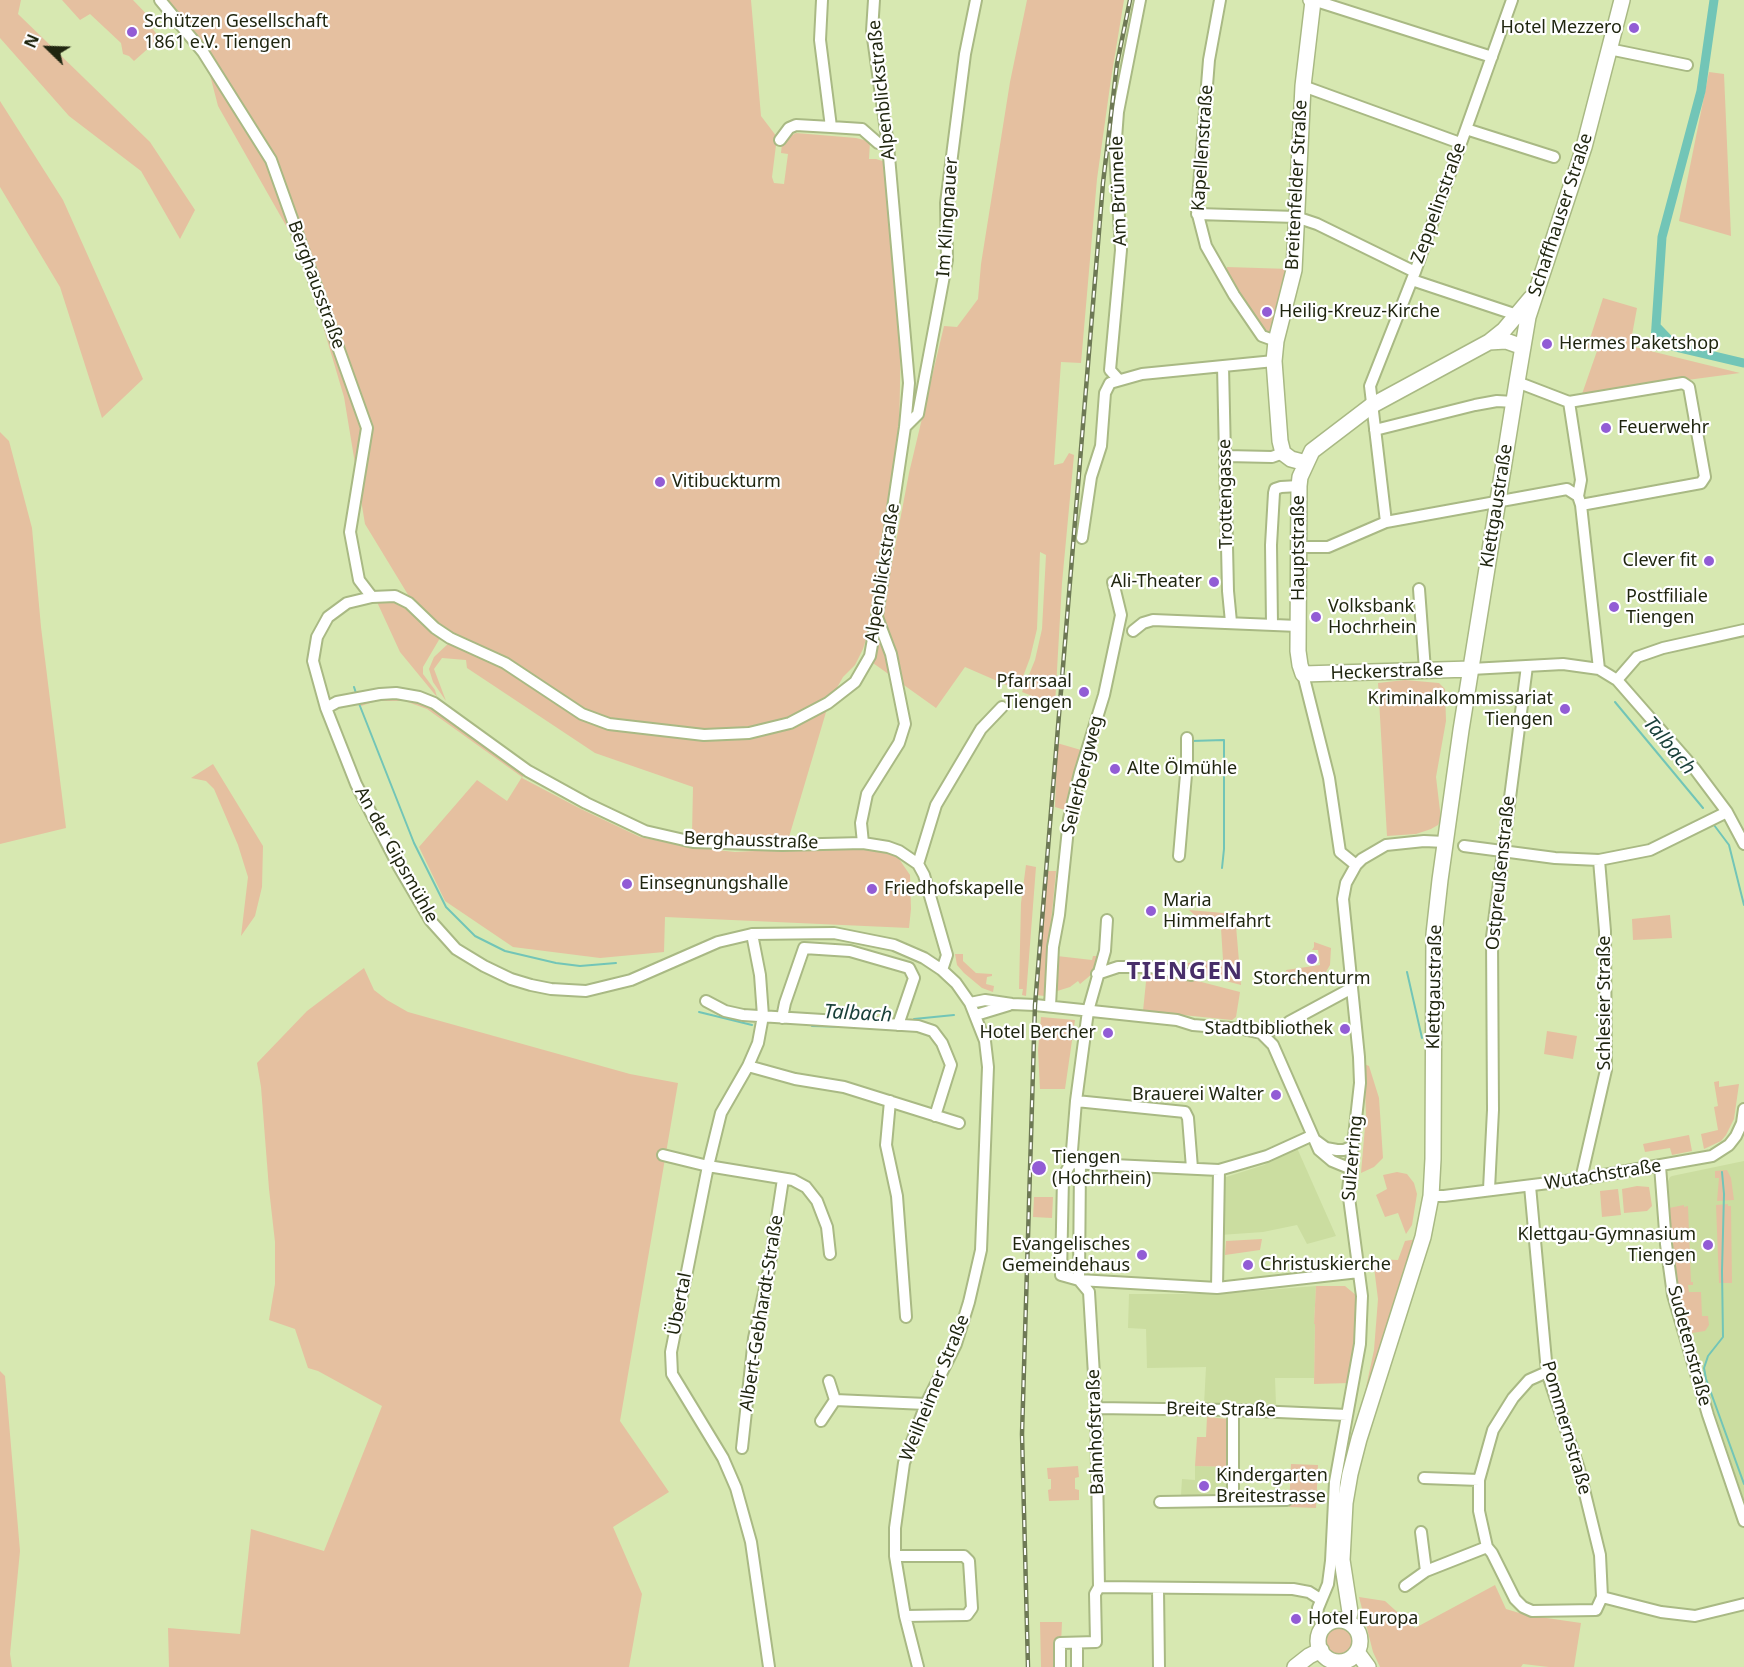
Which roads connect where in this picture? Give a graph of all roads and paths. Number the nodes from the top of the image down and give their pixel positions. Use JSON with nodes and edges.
{"nodes":[{"id":1,"x":160,"y":0,"type":"edge"},
{"id":2,"x":822,"y":0,"type":"edge"},
{"id":3,"x":874,"y":0,"type":"edge"},
{"id":4,"x":976,"y":0,"type":"edge"},
{"id":5,"x":1140,"y":0,"type":"edge"},
{"id":6,"x":1220,"y":0,"type":"edge"},
{"id":7,"x":1312,"y":0,"type":"edge"},
{"id":8,"x":1512,"y":0,"type":"edge"},
{"id":9,"x":1622,"y":0,"type":"edge"},
{"id":10,"x":1609,"y":49,"type":"junction"},
{"id":11,"x":1492,"y":57,"type":"junction"},
{"id":12,"x":1687,"y":65,"type":"dead end"},
{"id":13,"x":1303,"y":86,"type":"junction"},
{"id":14,"x":831,"y":127,"type":"junction"},
{"id":15,"x":1466,"y":129,"type":"junction"},
{"id":16,"x":780,"y":140,"type":"dead end"},
{"id":17,"x":1460,"y":142,"type":"junction"},
{"id":18,"x":888,"y":145,"type":"junction"},
{"id":19,"x":1554,"y":157,"type":"dead end"},
{"id":20,"x":1197,"y":214,"type":"junction"},
{"id":21,"x":1296,"y":217,"type":"junction"},
{"id":22,"x":1413,"y":276,"type":"junction"},
{"id":23,"x":1535,"y":293,"type":"junction"},
{"id":24,"x":1517,"y":315,"type":"junction"},
{"id":25,"x":1276,"y":341,"type":"junction"},
{"id":26,"x":1489,"y":342,"type":"junction"},
{"id":27,"x":1523,"y":347,"type":"junction"},
{"id":28,"x":1274,"y":361,"type":"junction"},
{"id":29,"x":1223,"y":366,"type":"junction"},
{"id":30,"x":1119,"y":380,"type":"junction"},
{"id":31,"x":1517,"y":382,"type":"junction"},
{"id":32,"x":1514,"y":402,"type":"junction"},
{"id":33,"x":1569,"y":402,"type":"junction"},
{"id":34,"x":1371,"y":406,"type":"junction"},
{"id":35,"x":905,"y":427,"type":"junction"},
{"id":36,"x":1375,"y":430,"type":"junction"},
{"id":37,"x":1283,"y":453,"type":"junction"},
{"id":38,"x":1226,"y":456,"type":"junction"},
{"id":39,"x":1306,"y":463,"type":"junction"},
{"id":40,"x":1299,"y":486,"type":"junction"},
{"id":41,"x":1579,"y":500,"type":"junction"},
{"id":42,"x":1498,"y":502,"type":"junction"},
{"id":43,"x":1386,"y":522,"type":"junction"},
{"id":44,"x":1083,"y":538,"type":"dead end"},
{"id":45,"x":1300,"y":547,"type":"junction"},
{"id":46,"x":1113,"y":582,"type":"dead end"},
{"id":47,"x":1419,"y":589,"type":"dead end"},
{"id":48,"x":372,"y":597,"type":"junction"},
{"id":49,"x":877,"y":616,"type":"junction"},
{"id":50,"x":1231,"y":622,"type":"junction"},
{"id":51,"x":1272,"y":624,"type":"junction"},
{"id":52,"x":1298,"y":626,"type":"junction"},
{"id":53,"x":1744,"y":630,"type":"edge"},
{"id":54,"x":1133,"y":631,"type":"dead end"},
{"id":55,"x":1527,"y":666,"type":"junction"},
{"id":56,"x":1471,"y":669,"type":"junction"},
{"id":57,"x":1599,"y":669,"type":"junction"},
{"id":58,"x":1425,"y":670,"type":"junction"},
{"id":59,"x":1303,"y":674,"type":"junction"},
{"id":60,"x":1617,"y":680,"type":"junction"},
{"id":61,"x":326,"y":708,"type":"junction"},
{"id":62,"x":1002,"y":708,"type":"dead end"},
{"id":63,"x":1187,"y":738,"type":"dead end"},
{"id":64,"x":1727,"y":812,"type":"junction"},
{"id":65,"x":1445,"y":842,"type":"junction"},
{"id":66,"x":863,"y":843,"type":"junction"},
{"id":67,"x":1744,"y":844,"type":"edge"},
{"id":68,"x":1464,"y":846,"type":"dead end"},
{"id":69,"x":1502,"y":852,"type":"junction"},
{"id":70,"x":1179,"y":856,"type":"dead end"},
{"id":71,"x":1599,"y":860,"type":"junction"},
{"id":72,"x":918,"y":864,"type":"junction"},
{"id":73,"x":1356,"y":865,"type":"junction"},
{"id":74,"x":1107,"y":920,"type":"dead end"},
{"id":75,"x":752,"y":934,"type":"junction"},
{"id":76,"x":942,"y":970,"type":"junction"},
{"id":77,"x":1097,"y":974,"type":"junction"},
{"id":78,"x":1191,"y":975,"type":"dead end"},
{"id":79,"x":1352,"y":988,"type":"junction"},
{"id":80,"x":706,"y":1001,"type":"dead end"},
{"id":81,"x":970,"y":1003,"type":"junction"},
{"id":82,"x":1012,"y":1004,"type":"junction"},
{"id":83,"x":1050,"y":1006,"type":"junction"},
{"id":84,"x":1088,"y":1011,"type":"junction"},
{"id":85,"x":976,"y":1015,"type":"junction"},
{"id":86,"x":763,"y":1016,"type":"junction"},
{"id":87,"x":782,"y":1018,"type":"junction"},
{"id":88,"x":1289,"y":1022,"type":"dead end"},
{"id":89,"x":898,"y":1025,"type":"junction"},
{"id":90,"x":1275,"y":1029,"type":"dead end"},
{"id":91,"x":1261,"y":1033,"type":"junction"},
{"id":92,"x":748,"y":1066,"type":"junction"},
{"id":93,"x":890,"y":1101,"type":"junction"},
{"id":94,"x":1076,"y":1101,"type":"junction"},
{"id":95,"x":1744,"y":1109,"type":"edge"},
{"id":96,"x":935,"y":1116,"type":"junction"},
{"id":97,"x":959,"y":1122,"type":"dead end"},
{"id":98,"x":1311,"y":1136,"type":"junction"},
{"id":99,"x":1740,"y":1138,"type":"edge"},
{"id":100,"x":1353,"y":1146,"type":"junction"},
{"id":101,"x":663,"y":1155,"type":"dead end"},
{"id":102,"x":1076,"y":1163,"type":"junction"},
{"id":103,"x":708,"y":1166,"type":"junction"},
{"id":104,"x":1660,"y":1166,"type":"junction"},
{"id":105,"x":1192,"y":1168,"type":"junction"},
{"id":106,"x":1349,"y":1169,"type":"junction"},
{"id":107,"x":1218,"y":1170,"type":"junction"},
{"id":108,"x":783,"y":1179,"type":"junction"},
{"id":109,"x":1581,"y":1179,"type":"junction"},
{"id":110,"x":1530,"y":1186,"type":"junction"},
{"id":111,"x":1439,"y":1189,"type":"junction"},
{"id":112,"x":1489,"y":1190,"type":"junction"},
{"id":113,"x":830,"y":1254,"type":"dead end"},
{"id":114,"x":1359,"y":1272,"type":"junction"},
{"id":115,"x":1079,"y":1280,"type":"junction"},
{"id":116,"x":1216,"y":1288,"type":"junction"},
{"id":117,"x":906,"y":1317,"type":"dead end"},
{"id":118,"x":1547,"y":1372,"type":"junction"},
{"id":119,"x":829,"y":1381,"type":"dead end"},
{"id":120,"x":835,"y":1400,"type":"junction"},
{"id":121,"x":926,"y":1404,"type":"junction"},
{"id":122,"x":1096,"y":1408,"type":"junction"},
{"id":123,"x":1233,"y":1410,"type":"junction"},
{"id":124,"x":1347,"y":1415,"type":"junction"},
{"id":125,"x":821,"y":1421,"type":"dead end"},
{"id":126,"x":742,"y":1448,"type":"dead end"},
{"id":127,"x":1424,"y":1478,"type":"dead end"},
{"id":128,"x":1479,"y":1480,"type":"junction"},
{"id":129,"x":1287,"y":1500,"type":"dead end"},
{"id":130,"x":1233,"y":1501,"type":"junction"},
{"id":131,"x":1160,"y":1502,"type":"dead end"},
{"id":132,"x":1744,"y":1521,"type":"edge"},
{"id":133,"x":1421,"y":1532,"type":"dead end"},
{"id":134,"x":1487,"y":1547,"type":"junction"},
{"id":135,"x":895,"y":1556,"type":"junction"},
{"id":136,"x":1426,"y":1571,"type":"junction"},
{"id":137,"x":1405,"y":1586,"type":"dead end"},
{"id":138,"x":1099,"y":1587,"type":"junction"},
{"id":139,"x":1158,"y":1588,"type":"junction"},
{"id":140,"x":1602,"y":1597,"type":"junction"},
{"id":141,"x":1320,"y":1599,"type":"junction"},
{"id":142,"x":1744,"y":1604,"type":"edge"},
{"id":143,"x":905,"y":1616,"type":"junction"},
{"id":144,"x":1348,"y":1622,"type":"junction"},
{"id":145,"x":1324,"y":1627,"type":"junction"},
{"id":146,"x":1077,"y":1643,"type":"junction"},
{"id":147,"x":1321,"y":1650,"type":"junction"},
{"id":148,"x":1357,"y":1652,"type":"junction"},
{"id":149,"x":1334,"y":1664,"type":"edge"},
{"id":150,"x":769,"y":1667,"type":"edge"},
{"id":151,"x":918,"y":1667,"type":"edge"},
{"id":152,"x":1060,"y":1667,"type":"edge"},
{"id":153,"x":1077,"y":1667,"type":"edge"},
{"id":154,"x":1159,"y":1667,"type":"edge"},
{"id":155,"x":1296,"y":1667,"type":"edge"},
{"id":156,"x":1368,"y":1667,"type":"edge"}],
"edges":[{"from":1,"to":48,"type":"street","name":"Berghausstraße"},
{"from":2,"to":14,"type":"street"},
{"from":3,"to":18,"type":"street","name":"Alpenblickstraße"},
{"from":4,"to":35,"type":"street","name":"Im Klingnauer"},
{"from":5,"to":30,"type":"street","name":"Am Brünnele"},
{"from":6,"to":20,"type":"street","name":"Kapellenstraße"},
{"from":7,"to":11,"type":"street"},
{"from":7,"to":13,"type":"main road","name":"Breitenfelder Straße"},
{"from":8,"to":11,"type":"street","name":"Zeppelinstraße"},
{"from":9,"to":10,"type":"main road","name":"Schaffhauser Straße"},
{"from":10,"to":12,"type":"street"},
{"from":10,"to":23,"type":"main road","name":"Schaffhauser Straße"},
{"from":11,"to":15,"type":"street","name":"Zeppelinstraße"},
{"from":13,"to":17,"type":"street"},
{"from":13,"to":21,"type":"main road","name":"Breitenfelder Straße"},
{"from":14,"to":16,"type":"street"},
{"from":14,"to":18,"type":"street"},
{"from":15,"to":17,"type":"street","name":"Zeppelinstraße"},
{"from":15,"to":19,"type":"street"},
{"from":17,"to":22,"type":"street","name":"Zeppelinstraße"},
{"from":18,"to":35,"type":"street","name":"Alpenblickstraße"},
{"from":20,"to":21,"type":"street"},
{"from":20,"to":25,"type":"street","name":"Kapellenstraße"},
{"from":21,"to":22,"type":"street"},
{"from":21,"to":25,"type":"main road","name":"Breitenfelder Straße"},
{"from":22,"to":24,"type":"street"},
{"from":22,"to":34,"type":"street","name":"Zeppelinstraße"},
{"from":23,"to":24,"type":"main road","name":"Hauptstraße"},
{"from":23,"to":27,"type":"main road","name":"Schaffhauser Straße"},
{"from":24,"to":26,"type":"main road","name":"Hauptstraße"},
{"from":25,"to":28,"type":"main road","name":"Breitenfelder Straße"},
{"from":26,"to":27,"type":"main road"},
{"from":26,"to":34,"type":"main road","name":"Hauptstraße"},
{"from":27,"to":31,"type":"main road","name":"Schaffhauser Straße"},
{"from":28,"to":29,"type":"street"},
{"from":28,"to":37,"type":"main road","name":"Breitenfelder Straße"},
{"from":29,"to":30,"type":"street"},
{"from":29,"to":38,"type":"street","name":"Trottengasse"},
{"from":30,"to":44,"type":"street"},
{"from":31,"to":32,"type":"main road","name":"Klettgaustraße"},
{"from":31,"to":33,"type":"street"},
{"from":32,"to":36,"type":"street"},
{"from":32,"to":42,"type":"main road","name":"Klettgaustraße"},
{"from":33,"to":41,"type":"street"},
{"from":33,"to":41,"type":"street"},
{"from":34,"to":36,"type":"street","name":"Zeppelinstraße"},
{"from":34,"to":39,"type":"main road","name":"Hauptstraße"},
{"from":35,"to":49,"type":"street","name":"Alpenblickstraße"},
{"from":36,"to":43,"type":"street","name":"Zeppelinstraße"},
{"from":37,"to":38,"type":"street"},
{"from":37,"to":39,"type":"main road"},
{"from":38,"to":50,"type":"street","name":"Trottengasse"},
{"from":39,"to":40,"type":"main road","name":"Hauptstraße"},
{"from":40,"to":45,"type":"main road","name":"Hauptstraße"},
{"from":40,"to":51,"type":"street"},
{"from":41,"to":42,"type":"street"},
{"from":41,"to":57,"type":"street"},
{"from":42,"to":43,"type":"street"},
{"from":42,"to":56,"type":"main road","name":"Klettgaustraße"},
{"from":43,"to":45,"type":"street"},
{"from":45,"to":52,"type":"main road","name":"Hauptstraße"},
{"from":46,"to":83,"type":"street","name":"Seilerbergweg"},
{"from":47,"to":58,"type":"street"},
{"from":48,"to":49,"type":"street","name":"Alpenblickstraße"},
{"from":48,"to":61,"type":"street","name":"An der Gipsmühle"},
{"from":49,"to":66,"type":"street"},
{"from":50,"to":51,"type":"street"},
{"from":50,"to":54,"type":"street"},
{"from":51,"to":52,"type":"street"},
{"from":52,"to":59,"type":"main road","name":"Hauptstraße"},
{"from":53,"to":60,"type":"street"},
{"from":55,"to":56,"type":"street"},
{"from":55,"to":57,"type":"street"},
{"from":55,"to":69,"type":"street","name":"Ostpreußenstraße"},
{"from":56,"to":58,"type":"main road","name":"Heckerstraße"},
{"from":56,"to":65,"type":"main road","name":"Klettgaustraße"},
{"from":57,"to":60,"type":"street"},
{"from":58,"to":59,"type":"main road","name":"Heckerstraße"},
{"from":59,"to":73,"type":"street"},
{"from":60,"to":64,"type":"street"},
{"from":61,"to":66,"type":"street","name":"Berghausstraße"},
{"from":61,"to":75,"type":"street","name":"An der Gipsmühle"},
{"from":62,"to":72,"type":"street"},
{"from":63,"to":70,"type":"street"},
{"from":64,"to":67,"type":"street"},
{"from":64,"to":71,"type":"street"},
{"from":65,"to":73,"type":"street"},
{"from":65,"to":111,"type":"main road","name":"Klettgaustraße"},
{"from":66,"to":72,"type":"street","name":"Berghausstraße"},
{"from":68,"to":69,"type":"street"},
{"from":69,"to":71,"type":"street"},
{"from":69,"to":112,"type":"street","name":"Ostpreußenstraße"},
{"from":71,"to":109,"type":"street","name":"Schlesier Straße"},
{"from":72,"to":76,"type":"street"},
{"from":73,"to":79,"type":"street","name":"Sulzerring"},
{"from":74,"to":77,"type":"street","name":"Bahnhofstraße"},
{"from":75,"to":76,"type":"street","name":"An der Gipsmühle"},
{"from":75,"to":86,"type":"street","name":"Übertal"},
{"from":76,"to":81,"type":"street","name":"An der Gipsmühle"},
{"from":77,"to":78,"type":"street"},
{"from":77,"to":84,"type":"street","name":"Bahnhofstraße"},
{"from":79,"to":88,"type":"street"},
{"from":79,"to":100,"type":"street","name":"Sulzerring"},
{"from":80,"to":86,"type":"street"},
{"from":81,"to":82,"type":"street"},
{"from":81,"to":85,"type":"street","name":"Weilheimer Straße"},
{"from":82,"to":83,"type":"street"},
{"from":82,"to":85,"type":"street"},
{"from":83,"to":84,"type":"street"},
{"from":84,"to":91,"type":"street"},
{"from":84,"to":94,"type":"street","name":"Bahnhofstraße"},
{"from":85,"to":121,"type":"street","name":"Weilheimer Straße"},
{"from":86,"to":87,"type":"street"},
{"from":86,"to":92,"type":"street","name":"Übertal"},
{"from":87,"to":89,"type":"street"},
{"from":87,"to":89,"type":"street"},
{"from":89,"to":96,"type":"street"},
{"from":90,"to":91,"type":"street"},
{"from":91,"to":98,"type":"street"},
{"from":92,"to":93,"type":"street"},
{"from":92,"to":103,"type":"street","name":"Übertal"},
{"from":93,"to":96,"type":"street"},
{"from":93,"to":117,"type":"street"},
{"from":94,"to":102,"type":"street","name":"Bahnhofstraße"},
{"from":94,"to":105,"type":"street"},
{"from":95,"to":99,"type":"street"},
{"from":96,"to":97,"type":"street"},
{"from":98,"to":100,"type":"street"},
{"from":98,"to":106,"type":"street"},
{"from":98,"to":107,"type":"street"},
{"from":99,"to":104,"type":"street","name":"Wutachstraße"},
{"from":100,"to":106,"type":"street","name":"Sulzerring"},
{"from":101,"to":103,"type":"street"},
{"from":102,"to":105,"type":"street"},
{"from":102,"to":115,"type":"street","name":"Bahnhofstraße"},
{"from":102,"to":115,"type":"street","name":"Bahnhofstraße"},
{"from":103,"to":108,"type":"street"},
{"from":103,"to":150,"type":"street","name":"Übertal"},
{"from":104,"to":109,"type":"street","name":"Wutachstraße"},
{"from":104,"to":132,"type":"street","name":"Sudetenstraße"},
{"from":105,"to":107,"type":"street"},
{"from":106,"to":114,"type":"street","name":"Sulzerring"},
{"from":107,"to":116,"type":"street"},
{"from":108,"to":113,"type":"street"},
{"from":108,"to":126,"type":"street","name":"Albert-Gebhardt-Straße"},
{"from":109,"to":110,"type":"street","name":"Wutachstraße"},
{"from":110,"to":112,"type":"street","name":"Wutachstraße"},
{"from":110,"to":118,"type":"street","name":"Pommernstraße"},
{"from":111,"to":112,"type":"street","name":"Wutachstraße"},
{"from":111,"to":144,"type":"main road","name":"Klettgaustraße"},
{"from":114,"to":116,"type":"street"},
{"from":114,"to":124,"type":"street","name":"Sulzerring"},
{"from":115,"to":116,"type":"street"},
{"from":115,"to":122,"type":"street","name":"Bahnhofstraße"},
{"from":118,"to":128,"type":"street"},
{"from":118,"to":140,"type":"street","name":"Pommernstraße"},
{"from":119,"to":120,"type":"street"},
{"from":120,"to":121,"type":"street"},
{"from":120,"to":125,"type":"street"},
{"from":121,"to":135,"type":"street","name":"Weilheimer Straße"},
{"from":122,"to":123,"type":"street","name":"Breite Straße"},
{"from":122,"to":138,"type":"street","name":"Bahnhofstraße"},
{"from":123,"to":124,"type":"street","name":"Breite Straße"},
{"from":123,"to":130,"type":"street"},
{"from":124,"to":141,"type":"street","name":"Sulzerring"},
{"from":127,"to":128,"type":"street"},
{"from":128,"to":134,"type":"street"},
{"from":129,"to":130,"type":"street"},
{"from":130,"to":131,"type":"street"},
{"from":133,"to":136,"type":"street"},
{"from":134,"to":136,"type":"street"},
{"from":134,"to":140,"type":"street","name":"Pommernstraße"},
{"from":135,"to":143,"type":"street","name":"Weilheimer Straße"},
{"from":135,"to":143,"type":"street"},
{"from":136,"to":137,"type":"street"},
{"from":138,"to":139,"type":"street"},
{"from":138,"to":146,"type":"street","name":"Bahnhofstraße"},
{"from":139,"to":141,"type":"street"},
{"from":139,"to":154,"type":"street"},
{"from":140,"to":142,"type":"street"},
{"from":141,"to":145,"type":"street","name":"Sulzerring"},
{"from":143,"to":151,"type":"street","name":"Weilheimer Straße"},
{"from":144,"to":145,"type":"main road"},
{"from":144,"to":148,"type":"main road"},
{"from":145,"to":147,"type":"main road"},
{"from":146,"to":152,"type":"street"},
{"from":146,"to":153,"type":"street"},
{"from":147,"to":149,"type":"main road"},
{"from":147,"to":155,"type":"main road"},
{"from":148,"to":149,"type":"main road"},
{"from":148,"to":156,"type":"main road"}]}
